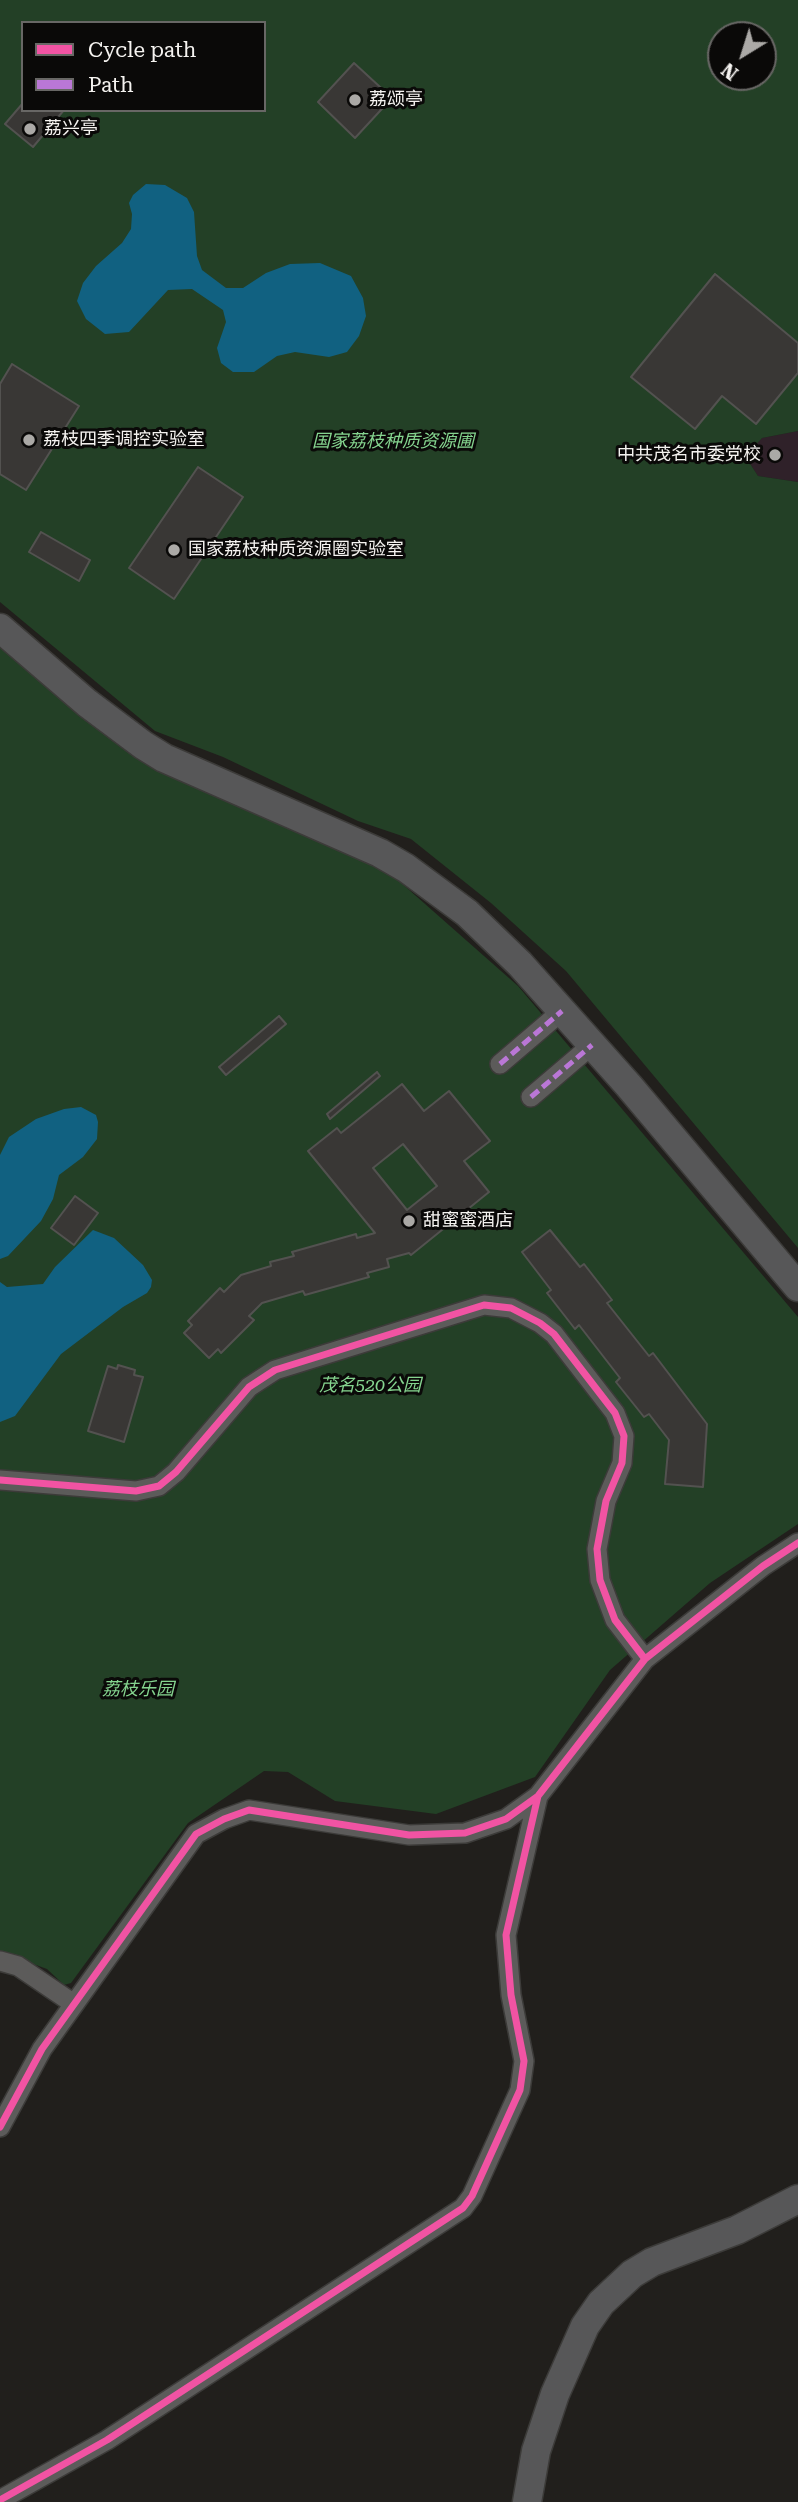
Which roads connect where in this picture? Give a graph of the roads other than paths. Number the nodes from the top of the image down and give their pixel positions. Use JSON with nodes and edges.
{"nodes":[{"id":1,"x":0,"y":628,"type":"edge"},
{"id":2,"x":562,"y":1011,"type":"junction"},
{"id":3,"x":592,"y":1045,"type":"junction"},
{"id":4,"x":500,"y":1064,"type":"dead end"},
{"id":5,"x":531,"y":1097,"type":"dead end"},
{"id":6,"x":798,"y":1287,"type":"edge"},
{"id":7,"x":0,"y":1480,"type":"edge"},
{"id":8,"x":798,"y":1544,"type":"edge"},
{"id":9,"x":645,"y":1659,"type":"junction"},
{"id":10,"x":538,"y":1796,"type":"junction"},
{"id":11,"x":0,"y":1961,"type":"edge"},
{"id":12,"x":74,"y":2004,"type":"junction"},
{"id":13,"x":0,"y":2127,"type":"edge"},
{"id":14,"x":798,"y":2199,"type":"edge"},
{"id":15,"x":0,"y":2500,"type":"edge"},
{"id":16,"x":527,"y":2502,"type":"edge"}],
"edges":[{"from":1,"to":2,"type":"main road"},
{"from":2,"to":3,"type":"main road"},
{"from":2,"to":4,"type":"street"},
{"from":3,"to":5,"type":"street"},
{"from":3,"to":6,"type":"main road"},
{"from":7,"to":9,"type":"street"},
{"from":8,"to":9,"type":"street"},
{"from":9,"to":10,"type":"street"},
{"from":10,"to":12,"type":"street"},
{"from":10,"to":15,"type":"street"},
{"from":11,"to":12,"type":"street"},
{"from":12,"to":13,"type":"street"},
{"from":14,"to":16,"type":"main road"}]}
